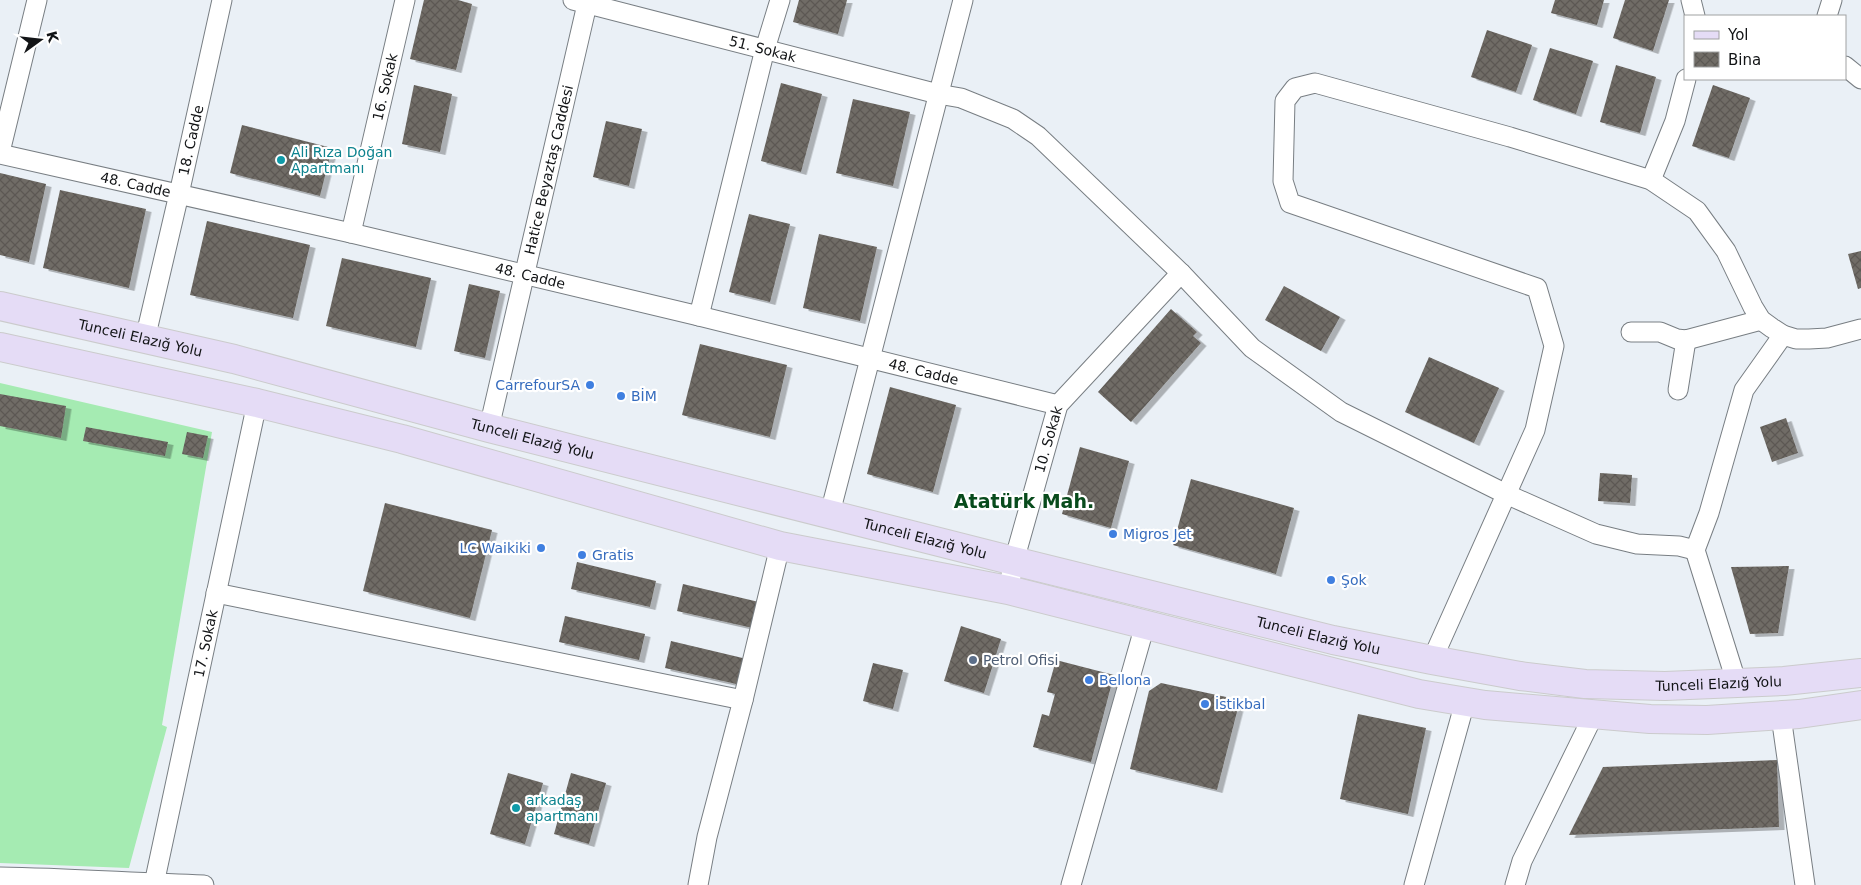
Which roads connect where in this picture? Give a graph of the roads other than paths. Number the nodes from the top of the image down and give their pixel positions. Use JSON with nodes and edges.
{"nodes":[{"id":1,"x":37,"y":0,"type":"edge"},
{"id":2,"x":222,"y":0,"type":"edge"},
{"id":3,"x":405,"y":0,"type":"edge"},
{"id":4,"x":780,"y":0,"type":"edge"},
{"id":5,"x":963,"y":0,"type":"edge"},
{"id":6,"x":1692,"y":0,"type":"edge"},
{"id":7,"x":1832,"y":0,"type":"edge"},
{"id":8,"x":582,"y":1,"type":"edge"},
{"id":9,"x":1695,"y":15,"type":"edge"},
{"id":10,"x":1827,"y":15,"type":"edge"},
{"id":11,"x":765,"y":49,"type":"junction"},
{"id":12,"x":1846,"y":67,"type":"edge"},
{"id":13,"x":1861,"y":79,"type":"edge"},
{"id":14,"x":1686,"y":80,"type":"edge"},
{"id":15,"x":938,"y":94,"type":"junction"},
{"id":16,"x":0,"y":153,"type":"edge"},
{"id":17,"x":1651,"y":180,"type":"junction"},
{"id":18,"x":179,"y":194,"type":"junction"},
{"id":19,"x":351,"y":233,"type":"junction"},
{"id":20,"x":1181,"y":273,"type":"junction"},
{"id":21,"x":524,"y":274,"type":"junction"},
{"id":22,"x":0,"y":306,"type":"edge"},
{"id":23,"x":699,"y":316,"type":"junction"},
{"id":24,"x":1761,"y":320,"type":"junction"},
{"id":25,"x":1861,"y":329,"type":"edge"},
{"id":26,"x":1631,"y":332,"type":"dead end"},
{"id":27,"x":1783,"y":335,"type":"junction"},
{"id":28,"x":145,"y":339,"type":"junction"},
{"id":29,"x":1686,"y":340,"type":"junction"},
{"id":30,"x":0,"y":347,"type":"edge"},
{"id":31,"x":871,"y":359,"type":"junction"},
{"id":32,"x":1678,"y":390,"type":"dead end"},
{"id":33,"x":257,"y":403,"type":"junction"},
{"id":34,"x":1058,"y":405,"type":"junction"},
{"id":35,"x":489,"y":428,"type":"junction"},
{"id":36,"x":1506,"y":494,"type":"junction"},
{"id":37,"x":830,"y":513,"type":"junction"},
{"id":38,"x":780,"y":546,"type":"junction"},
{"id":39,"x":1695,"y":550,"type":"junction"},
{"id":40,"x":1014,"y":561,"type":"junction"},
{"id":41,"x":1008,"y":590,"type":"junction"},
{"id":42,"x":216,"y":593,"type":"junction"},
{"id":43,"x":1145,"y":625,"type":"junction"},
{"id":44,"x":1432,"y":660,"type":"junction"},
{"id":45,"x":1861,"y":673,"type":"edge"},
{"id":46,"x":1737,"y":684,"type":"junction"},
{"id":47,"x":743,"y":700,"type":"junction"},
{"id":48,"x":1465,"y":702,"type":"junction"},
{"id":49,"x":1861,"y":706,"type":"edge"},
{"id":50,"x":1594,"y":714,"type":"junction"},
{"id":51,"x":1781,"y":716,"type":"junction"},
{"id":52,"x":0,"y":877,"type":"edge"},
{"id":53,"x":119,"y":883,"type":"edge"},
{"id":54,"x":154,"y":884,"type":"edge"},
{"id":55,"x":204,"y":885,"type":"edge"},
{"id":56,"x":698,"y":885,"type":"edge"},
{"id":57,"x":1071,"y":885,"type":"edge"},
{"id":58,"x":1414,"y":885,"type":"edge"},
{"id":59,"x":1515,"y":885,"type":"edge"},
{"id":60,"x":1805,"y":885,"type":"edge"}],
"edges":[{"from":1,"to":16,"type":"street"},
{"from":2,"to":18,"type":"street","name":"18. Cadde"},
{"from":3,"to":19,"type":"street","name":"16. Sokak"},
{"from":4,"to":11,"type":"street"},
{"from":5,"to":15,"type":"street"},
{"from":6,"to":9,"type":"street"},
{"from":7,"to":10,"type":"street"},
{"from":8,"to":11,"type":"street","name":"51. Sokak"},
{"from":8,"to":21,"type":"street","name":"Hatice Beyaztaş Caddesi"},
{"from":11,"to":15,"type":"street","name":"51. Sokak"},
{"from":11,"to":23,"type":"street"},
{"from":12,"to":13,"type":"street"},
{"from":14,"to":17,"type":"street"},
{"from":15,"to":20,"type":"street","name":"51. Sokak"},
{"from":15,"to":31,"type":"street"},
{"from":16,"to":18,"type":"street","name":"48. Cadde"},
{"from":17,"to":24,"type":"street"},
{"from":17,"to":36,"type":"street"},
{"from":18,"to":19,"type":"street","name":"48. Cadde"},
{"from":18,"to":28,"type":"street","name":"18. Cadde"},
{"from":19,"to":21,"type":"street","name":"48. Cadde"},
{"from":20,"to":34,"type":"street","name":"10. Sokak"},
{"from":20,"to":36,"type":"street","name":"51. Sokak"},
{"from":21,"to":23,"type":"street","name":"48. Cadde"},
{"from":21,"to":35,"type":"street","name":"Hatice Beyaztaş Caddesi"},
{"from":22,"to":28,"type":"main road","name":"Tunceli Elazığ Yolu"},
{"from":23,"to":31,"type":"street","name":"48. Cadde"},
{"from":24,"to":27,"type":"street"},
{"from":24,"to":29,"type":"street"},
{"from":25,"to":27,"type":"street"},
{"from":26,"to":29,"type":"street"},
{"from":27,"to":39,"type":"street"},
{"from":28,"to":35,"type":"main road","name":"Tunceli Elazığ Yolu"},
{"from":29,"to":32,"type":"street"},
{"from":30,"to":33,"type":"main road"},
{"from":31,"to":34,"type":"street","name":"48. Cadde"},
{"from":31,"to":37,"type":"street"},
{"from":33,"to":38,"type":"main road"},
{"from":33,"to":42,"type":"street","name":"17. Sokak"},
{"from":34,"to":40,"type":"street","name":"10. Sokak"},
{"from":35,"to":37,"type":"main road","name":"Tunceli Elazığ Yolu"},
{"from":36,"to":39,"type":"street","name":"51. Sokak"},
{"from":36,"to":44,"type":"street"},
{"from":37,"to":40,"type":"main road","name":"Tunceli Elazığ Yolu"},
{"from":38,"to":41,"type":"main road"},
{"from":38,"to":47,"type":"street"},
{"from":39,"to":46,"type":"street"},
{"from":40,"to":41,"type":"street","name":"10. Sokak"},
{"from":40,"to":44,"type":"main road","name":"Tunceli Elazığ Yolu"},
{"from":41,"to":43,"type":"main road"},
{"from":42,"to":47,"type":"street"},
{"from":42,"to":54,"type":"street","name":"17. Sokak"},
{"from":43,"to":48,"type":"main road"},
{"from":43,"to":57,"type":"street"},
{"from":44,"to":46,"type":"main road","name":"Tunceli Elazığ Yolu"},
{"from":45,"to":46,"type":"main road","name":"Tunceli Elazığ Yolu"},
{"from":47,"to":56,"type":"street"},
{"from":48,"to":50,"type":"main road"},
{"from":48,"to":58,"type":"street"},
{"from":49,"to":51,"type":"main road"},
{"from":50,"to":51,"type":"main road"},
{"from":50,"to":59,"type":"street"},
{"from":51,"to":60,"type":"street"},
{"from":52,"to":53,"type":"street"},
{"from":53,"to":54,"type":"street"},
{"from":54,"to":55,"type":"street"}]}
